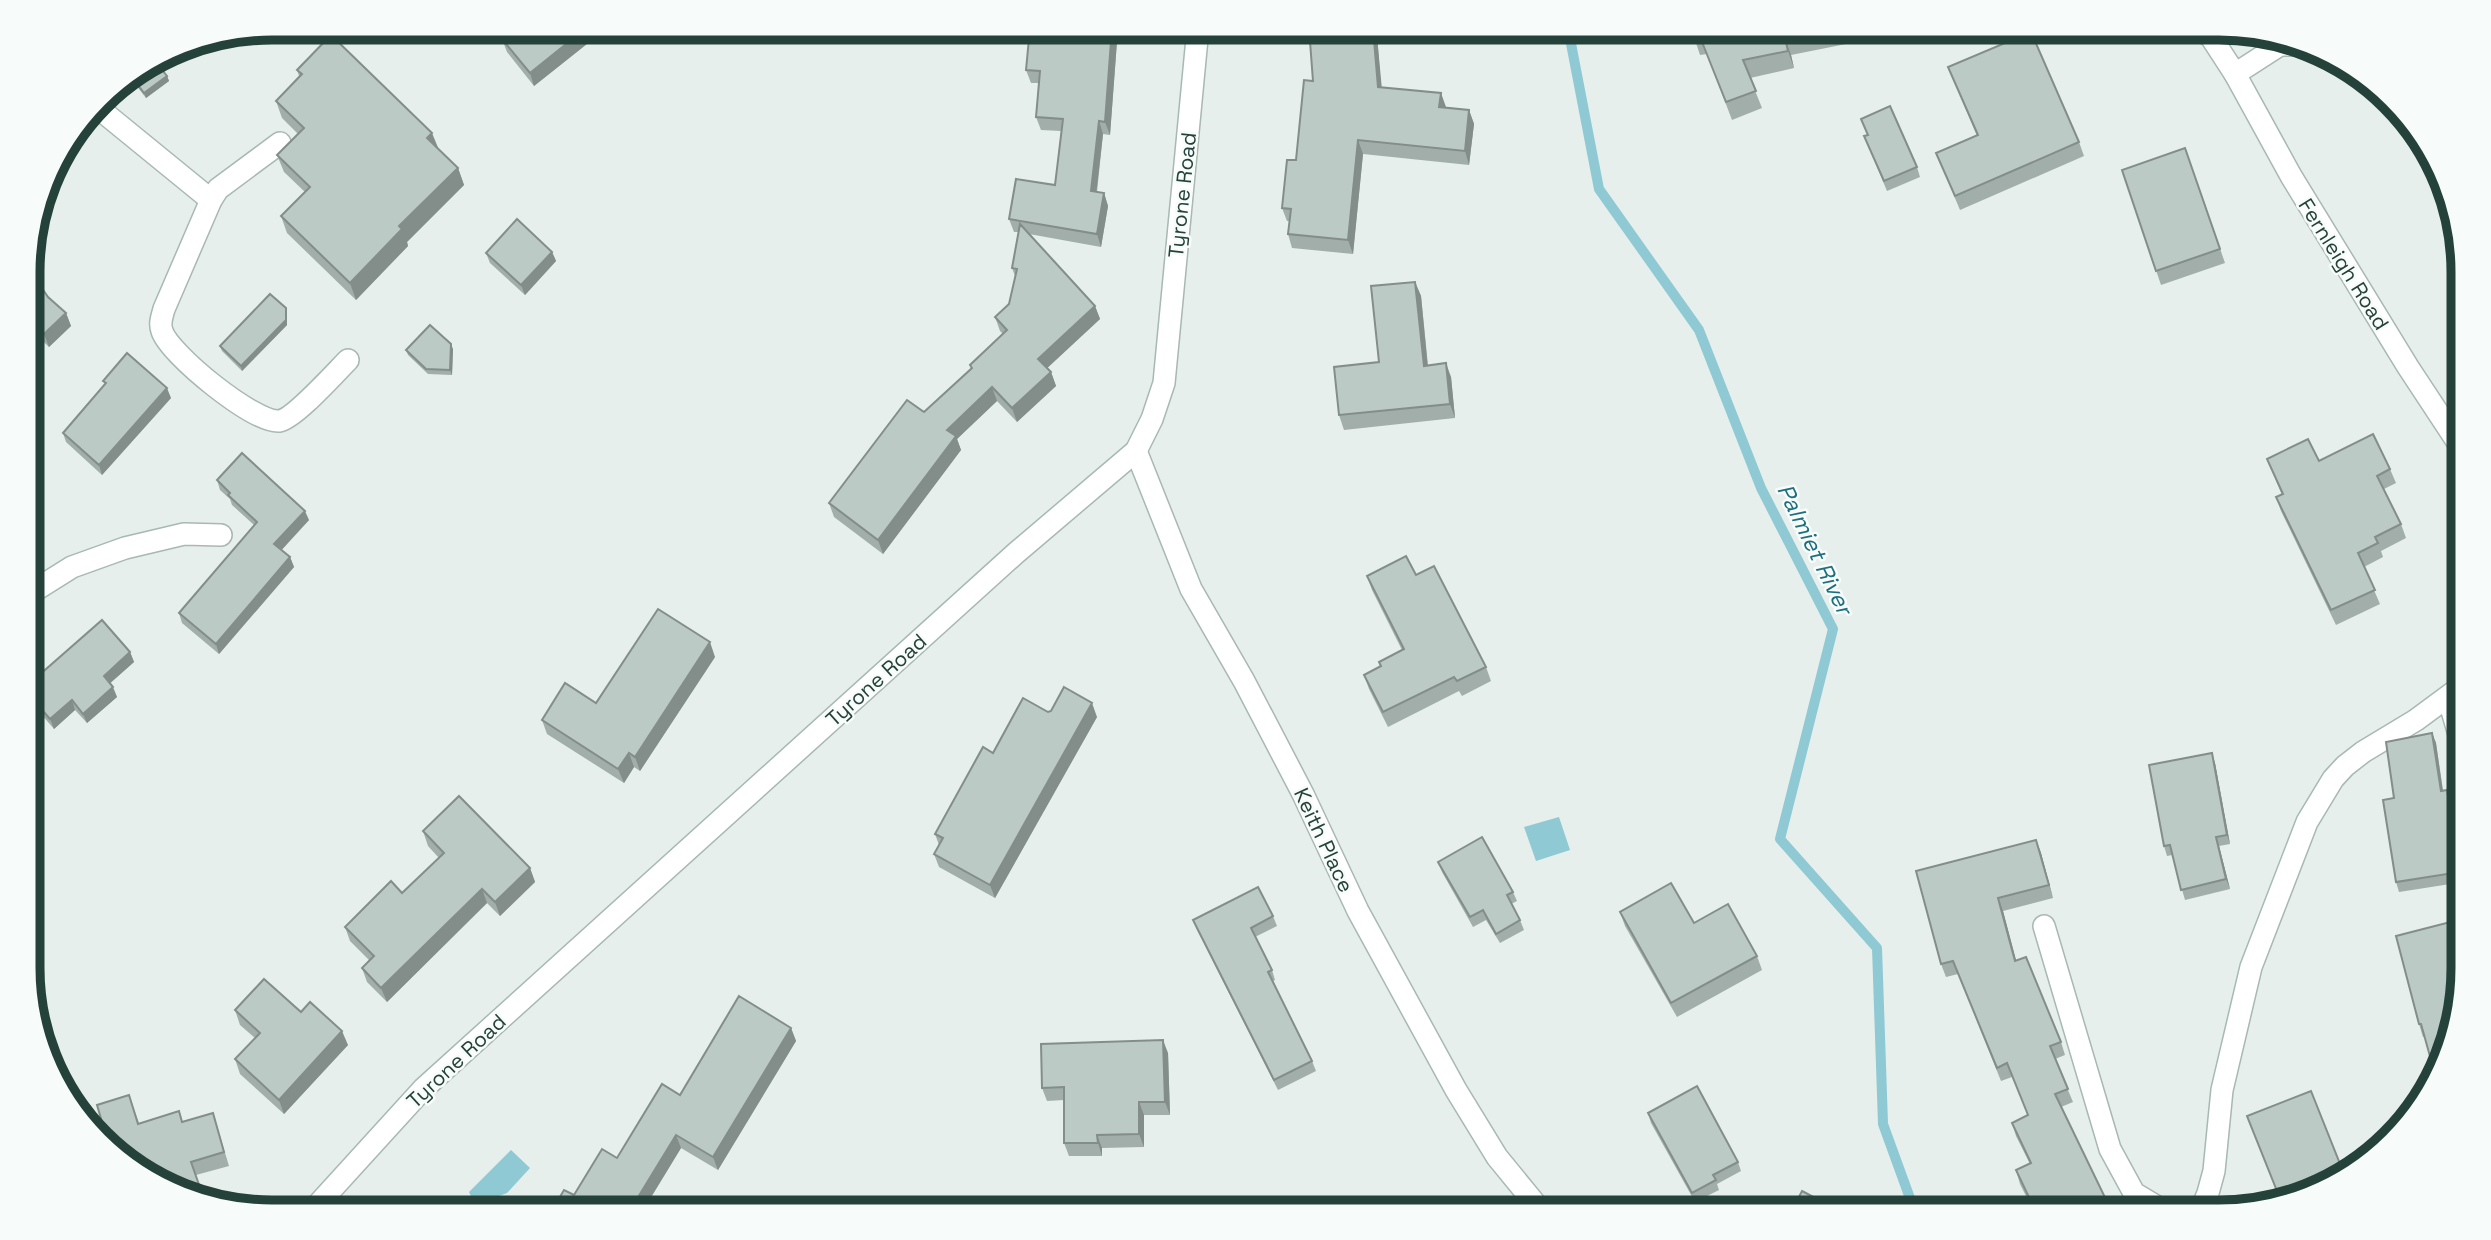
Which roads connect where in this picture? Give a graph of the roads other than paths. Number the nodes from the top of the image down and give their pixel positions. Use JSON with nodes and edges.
{"nodes":[{"id":1,"x":1197,"y":40,"type":"edge"},
{"id":2,"x":2213,"y":40,"type":"edge"},
{"id":3,"x":2277,"y":48,"type":"edge"},
{"id":4,"x":2235,"y":74,"type":"junction"},
{"id":5,"x":104,"y":113,"type":"edge"},
{"id":6,"x":280,"y":143,"type":"dead end"},
{"id":7,"x":211,"y":200,"type":"junction"},
{"id":8,"x":348,"y":360,"type":"dead end"},
{"id":9,"x":2451,"y":433,"type":"edge"},
{"id":10,"x":1136,"y":451,"type":"junction"},
{"id":11,"x":221,"y":535,"type":"dead end"},
{"id":12,"x":41,"y":587,"type":"edge"},
{"id":13,"x":2451,"y":695,"type":"edge"},
{"id":14,"x":2044,"y":926,"type":"dead end"},
{"id":15,"x":1532,"y":1199,"type":"edge"},
{"id":16,"x":2144,"y":1199,"type":"edge"},
{"id":17,"x":2205,"y":1199,"type":"edge"},
{"id":18,"x":322,"y":1200,"type":"edge"}],
"edges":[{"from":1,"to":10,"type":"street","name":"Tyrone Road"},
{"from":2,"to":4,"type":"street","name":"Fernleigh Road"},
{"from":3,"to":4,"type":"street"},
{"from":4,"to":9,"type":"street","name":"Fernleigh Road"},
{"from":5,"to":7,"type":"street"},
{"from":6,"to":7,"type":"street"},
{"from":7,"to":8,"type":"street"},
{"from":10,"to":15,"type":"street","name":"Keith Place"},
{"from":10,"to":18,"type":"street","name":"Tyrone Road"},
{"from":11,"to":12,"type":"street"},
{"from":13,"to":17,"type":"street"},
{"from":14,"to":16,"type":"street"}]}
